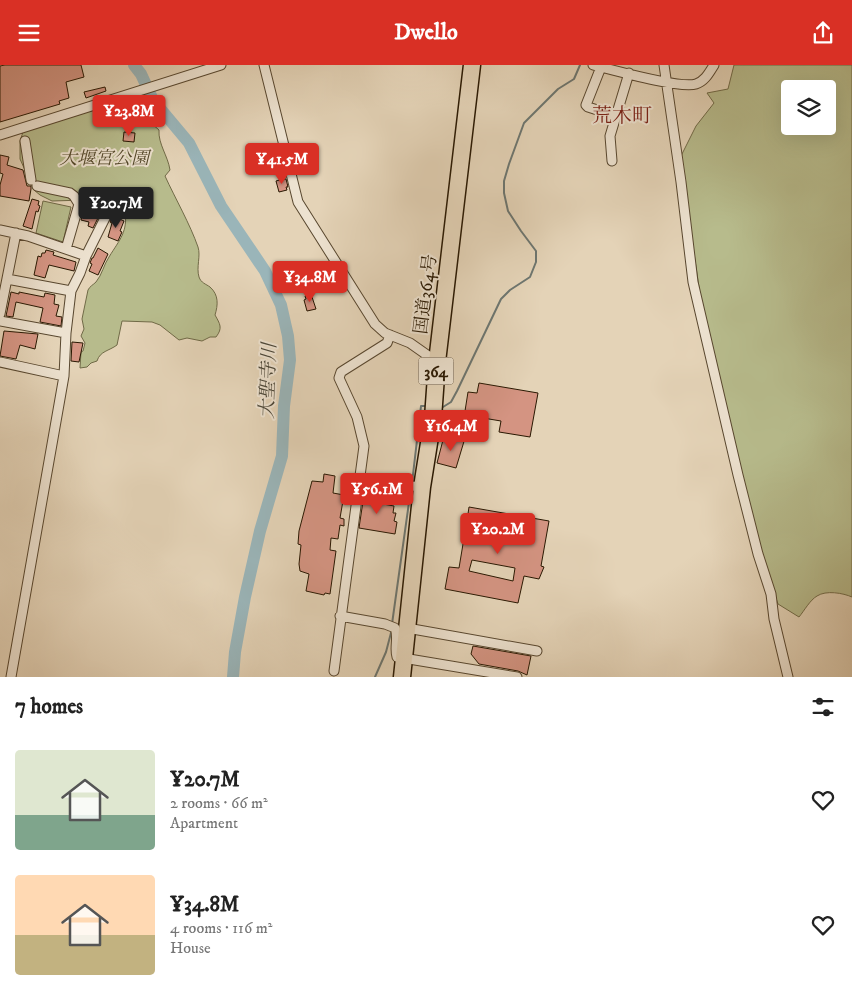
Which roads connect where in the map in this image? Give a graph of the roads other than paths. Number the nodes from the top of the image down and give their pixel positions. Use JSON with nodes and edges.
{"nodes":[{"id":1,"x":221,"y":65,"type":"edge"},
{"id":2,"x":264,"y":65,"type":"edge"},
{"id":3,"x":472,"y":65,"type":"edge"},
{"id":4,"x":664,"y":65,"type":"edge"},
{"id":5,"x":714,"y":65,"type":"edge"},
{"id":6,"x":597,"y":66,"type":"edge"},
{"id":7,"x":629,"y":73,"type":"junction"},
{"id":8,"x":668,"y":82,"type":"junction"},
{"id":9,"x":616,"y":116,"type":"junction"},
{"id":10,"x":0,"y":135,"type":"edge"},
{"id":11,"x":25,"y":141,"type":"dead end"},
{"id":12,"x":612,"y":161,"type":"dead end"},
{"id":13,"x":80,"y":204,"type":"junction"},
{"id":14,"x":0,"y":230,"type":"edge"},
{"id":15,"x":16,"y":233,"type":"junction"},
{"id":16,"x":66,"y":249,"type":"junction"},
{"id":17,"x":86,"y":256,"type":"junction"},
{"id":18,"x":7,"y":279,"type":"junction"},
{"id":19,"x":71,"y":291,"type":"junction"},
{"id":20,"x":0,"y":314,"type":"edge"},
{"id":21,"x":0,"y":321,"type":"edge"},
{"id":22,"x":66,"y":333,"type":"junction"},
{"id":23,"x":390,"y":335,"type":"junction"},
{"id":24,"x":0,"y":361,"type":"edge"},
{"id":25,"x":437,"y":362,"type":"junction"},
{"id":26,"x":64,"y":376,"type":"junction"},
{"id":27,"x":359,"y":481,"type":"junction"},
{"id":28,"x":422,"y":487,"type":"junction"},
{"id":29,"x":340,"y":616,"type":"junction"},
{"id":30,"x":406,"y":628,"type":"junction"},
{"id":31,"x":537,"y":651,"type":"dead end"},
{"id":32,"x":404,"y":659,"type":"junction"},
{"id":33,"x":334,"y":671,"type":"dead end"},
{"id":34,"x":11,"y":677,"type":"edge"},
{"id":35,"x":402,"y":677,"type":"edge"},
{"id":36,"x":517,"y":677,"type":"edge"},
{"id":37,"x":788,"y":677,"type":"edge"}],
"edges":[{"from":1,"to":10,"type":"street"},
{"from":2,"to":23,"type":"street"},
{"from":3,"to":25,"type":"highway","name":"国道364号","number":"364"},
{"from":4,"to":8,"type":"street"},
{"from":5,"to":8,"type":"street"},
{"from":6,"to":7,"type":"street"},
{"from":6,"to":9,"type":"street"},
{"from":7,"to":8,"type":"street"},
{"from":7,"to":9,"type":"street"},
{"from":8,"to":37,"type":"street"},
{"from":9,"to":12,"type":"street"},
{"from":11,"to":13,"type":"street"},
{"from":13,"to":16,"type":"street"},
{"from":13,"to":17,"type":"street"},
{"from":14,"to":15,"type":"street"},
{"from":15,"to":16,"type":"street"},
{"from":15,"to":18,"type":"street"},
{"from":16,"to":17,"type":"street"},
{"from":17,"to":19,"type":"street"},
{"from":18,"to":19,"type":"street"},
{"from":18,"to":20,"type":"street"},
{"from":19,"to":22,"type":"street"},
{"from":21,"to":22,"type":"street"},
{"from":22,"to":26,"type":"street"},
{"from":23,"to":25,"type":"street"},
{"from":23,"to":27,"type":"street"},
{"from":24,"to":26,"type":"street"},
{"from":25,"to":28,"type":"highway","name":"国道364号","number":"364"},
{"from":26,"to":34,"type":"street"},
{"from":27,"to":28,"type":"street"},
{"from":27,"to":29,"type":"street"},
{"from":28,"to":30,"type":"highway","name":"国道364号","number":"364"},
{"from":29,"to":32,"type":"street"},
{"from":29,"to":33,"type":"street"},
{"from":30,"to":31,"type":"street"},
{"from":30,"to":32,"type":"highway","name":"国道364号","number":"364"},
{"from":32,"to":35,"type":"highway","name":"国道364号","number":"364"},
{"from":32,"to":36,"type":"street"}]}
